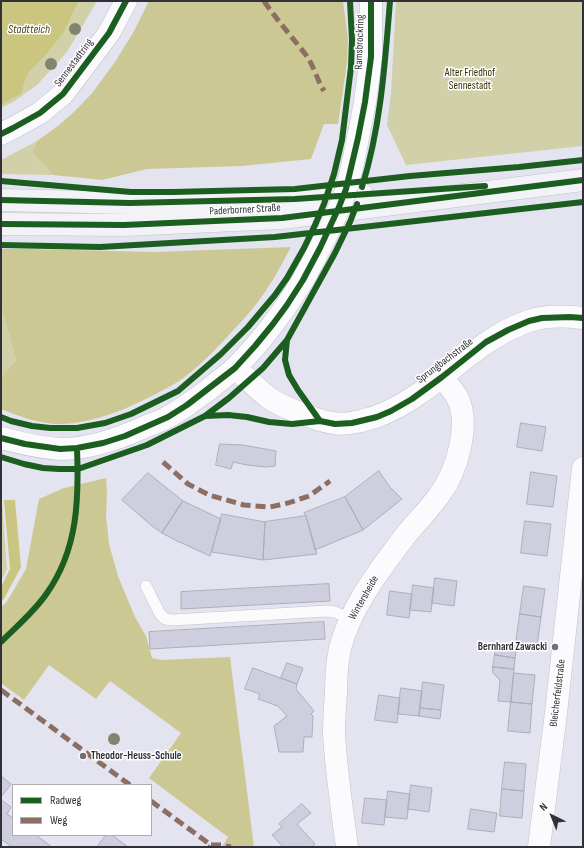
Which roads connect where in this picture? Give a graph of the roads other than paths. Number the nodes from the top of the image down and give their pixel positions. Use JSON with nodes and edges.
{"nodes":[{"id":1,"x":126,"y":1,"type":"edge"},
{"id":2,"x":371,"y":1,"type":"edge"},
{"id":3,"x":1,"y":134,"type":"edge"},
{"id":4,"x":583,"y":180,"type":"edge"},
{"id":5,"x":1,"y":200,"type":"edge"},
{"id":6,"x":1,"y":224,"type":"edge"},
{"id":7,"x":583,"y":318,"type":"edge"},
{"id":8,"x":236,"y":368,"type":"junction"},
{"id":9,"x":442,"y":377,"type":"junction"},
{"id":10,"x":1,"y":438,"type":"edge"},
{"id":11,"x":583,"y":468,"type":"edge"},
{"id":12,"x":146,"y":586,"type":"dead end"},
{"id":13,"x":350,"y":619,"type":"junction"},
{"id":14,"x":347,"y":847,"type":"edge"},
{"id":15,"x":539,"y":847,"type":"edge"}],
"edges":[{"from":1,"to":3,"type":"street","name":"Sennestadtring"},
{"from":2,"to":8,"type":"street","name":"Ramsbrockring","bridge":true},
{"from":4,"to":5,"type":"main road","name":"Paderborner Straße"},
{"from":4,"to":6,"type":"main road","name":"Paderborner Straße"},
{"from":7,"to":9,"type":"street","name":"Sprungbachstraße"},
{"from":8,"to":9,"type":"street","name":"Sprungbachstraße"},
{"from":8,"to":10,"type":"street","name":"Ramsbrockring"},
{"from":9,"to":13,"type":"street","name":"Wintersheide"},
{"from":11,"to":15,"type":"street","name":"Bleicherfeldstraße"},
{"from":12,"to":13,"type":"lane"},
{"from":13,"to":14,"type":"street","name":"Wintersheide"}]}
